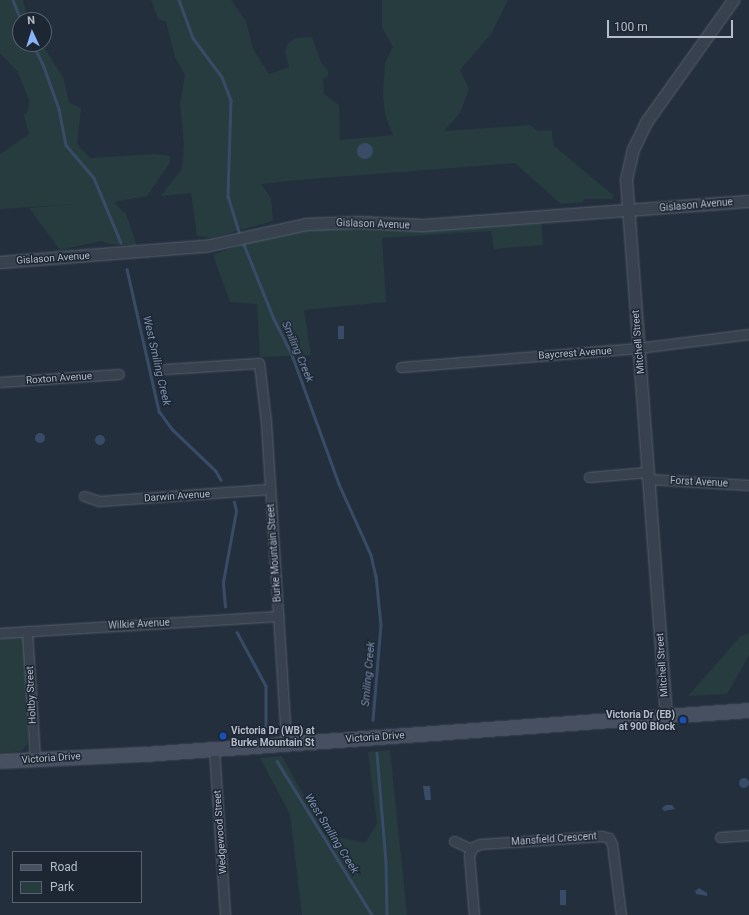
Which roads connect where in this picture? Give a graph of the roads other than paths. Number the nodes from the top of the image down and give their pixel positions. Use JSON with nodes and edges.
{"nodes":[{"id":1,"x":733,"y":0,"type":"edge"},
{"id":2,"x":749,"y":201,"type":"edge"},
{"id":3,"x":627,"y":211,"type":"junction"},
{"id":4,"x":0,"y":262,"type":"edge"},
{"id":5,"x":749,"y":334,"type":"edge"},
{"id":6,"x":638,"y":348,"type":"junction"},
{"id":7,"x":401,"y":367,"type":"dead end"},
{"id":8,"x":165,"y":369,"type":"dead end"},
{"id":9,"x":119,"y":374,"type":"dead end"},
{"id":10,"x":0,"y":382,"type":"edge"},
{"id":11,"x":649,"y":476,"type":"junction"},
{"id":12,"x":589,"y":477,"type":"dead end"},
{"id":13,"x":749,"y":485,"type":"edge"},
{"id":14,"x":270,"y":489,"type":"junction"},
{"id":15,"x":84,"y":496,"type":"dead end"},
{"id":16,"x":278,"y":616,"type":"junction"},
{"id":17,"x":27,"y":631,"type":"junction"},
{"id":18,"x":0,"y":633,"type":"edge"},
{"id":19,"x":749,"y":710,"type":"edge"},
{"id":20,"x":666,"y":716,"type":"junction"},
{"id":21,"x":286,"y":744,"type":"junction"},
{"id":22,"x":214,"y":749,"type":"junction"},
{"id":23,"x":35,"y":759,"type":"junction"},
{"id":24,"x":0,"y":761,"type":"edge"},
{"id":25,"x":749,"y":835,"type":"edge"},
{"id":26,"x":720,"y":837,"type":"dead end"},
{"id":27,"x":454,"y":841,"type":"dead end"},
{"id":28,"x":471,"y":849,"type":"junction"},
{"id":29,"x":225,"y":915,"type":"edge"},
{"id":30,"x":474,"y":915,"type":"edge"},
{"id":31,"x":621,"y":915,"type":"edge"}],
"edges":[{"from":1,"to":3,"type":"street","name":"Mitchell Street"},
{"from":2,"to":3,"type":"street","name":"Gislason Avenue"},
{"from":3,"to":4,"type":"street","name":"Gislason Avenue"},
{"from":3,"to":6,"type":"street","name":"Mitchell Street"},
{"from":5,"to":6,"type":"street","name":"Baycrest Avenue"},
{"from":6,"to":7,"type":"street","name":"Baycrest Avenue"},
{"from":6,"to":11,"type":"street","name":"Mitchell Street"},
{"from":8,"to":14,"type":"street","name":"Burke Mountain Street"},
{"from":9,"to":10,"type":"street","name":"Roxton Avenue"},
{"from":11,"to":12,"type":"street","name":"Forst Avenue"},
{"from":11,"to":13,"type":"street","name":"Forst Avenue"},
{"from":11,"to":20,"type":"street","name":"Mitchell Street"},
{"from":14,"to":15,"type":"street","name":"Darwin Avenue"},
{"from":14,"to":16,"type":"street","name":"Burke Mountain Street"},
{"from":16,"to":17,"type":"street","name":"Wilkie Avenue"},
{"from":16,"to":21,"type":"street","name":"Burke Mountain Street"},
{"from":17,"to":18,"type":"street","name":"Wilkie Avenue"},
{"from":17,"to":23,"type":"street","name":"Holtby Street"},
{"from":19,"to":20,"type":"main road","name":"Victoria Drive"},
{"from":20,"to":21,"type":"main road","name":"Victoria Drive"},
{"from":21,"to":22,"type":"main road","name":"Victoria Drive"},
{"from":22,"to":23,"type":"main road","name":"Victoria Drive"},
{"from":22,"to":29,"type":"street","name":"Wedgewood Street"},
{"from":23,"to":24,"type":"main road","name":"Victoria Drive"},
{"from":25,"to":26,"type":"street"},
{"from":27,"to":28,"type":"street"},
{"from":28,"to":30,"type":"street"},
{"from":28,"to":31,"type":"street","name":"Mansfield Crescent"}]}
